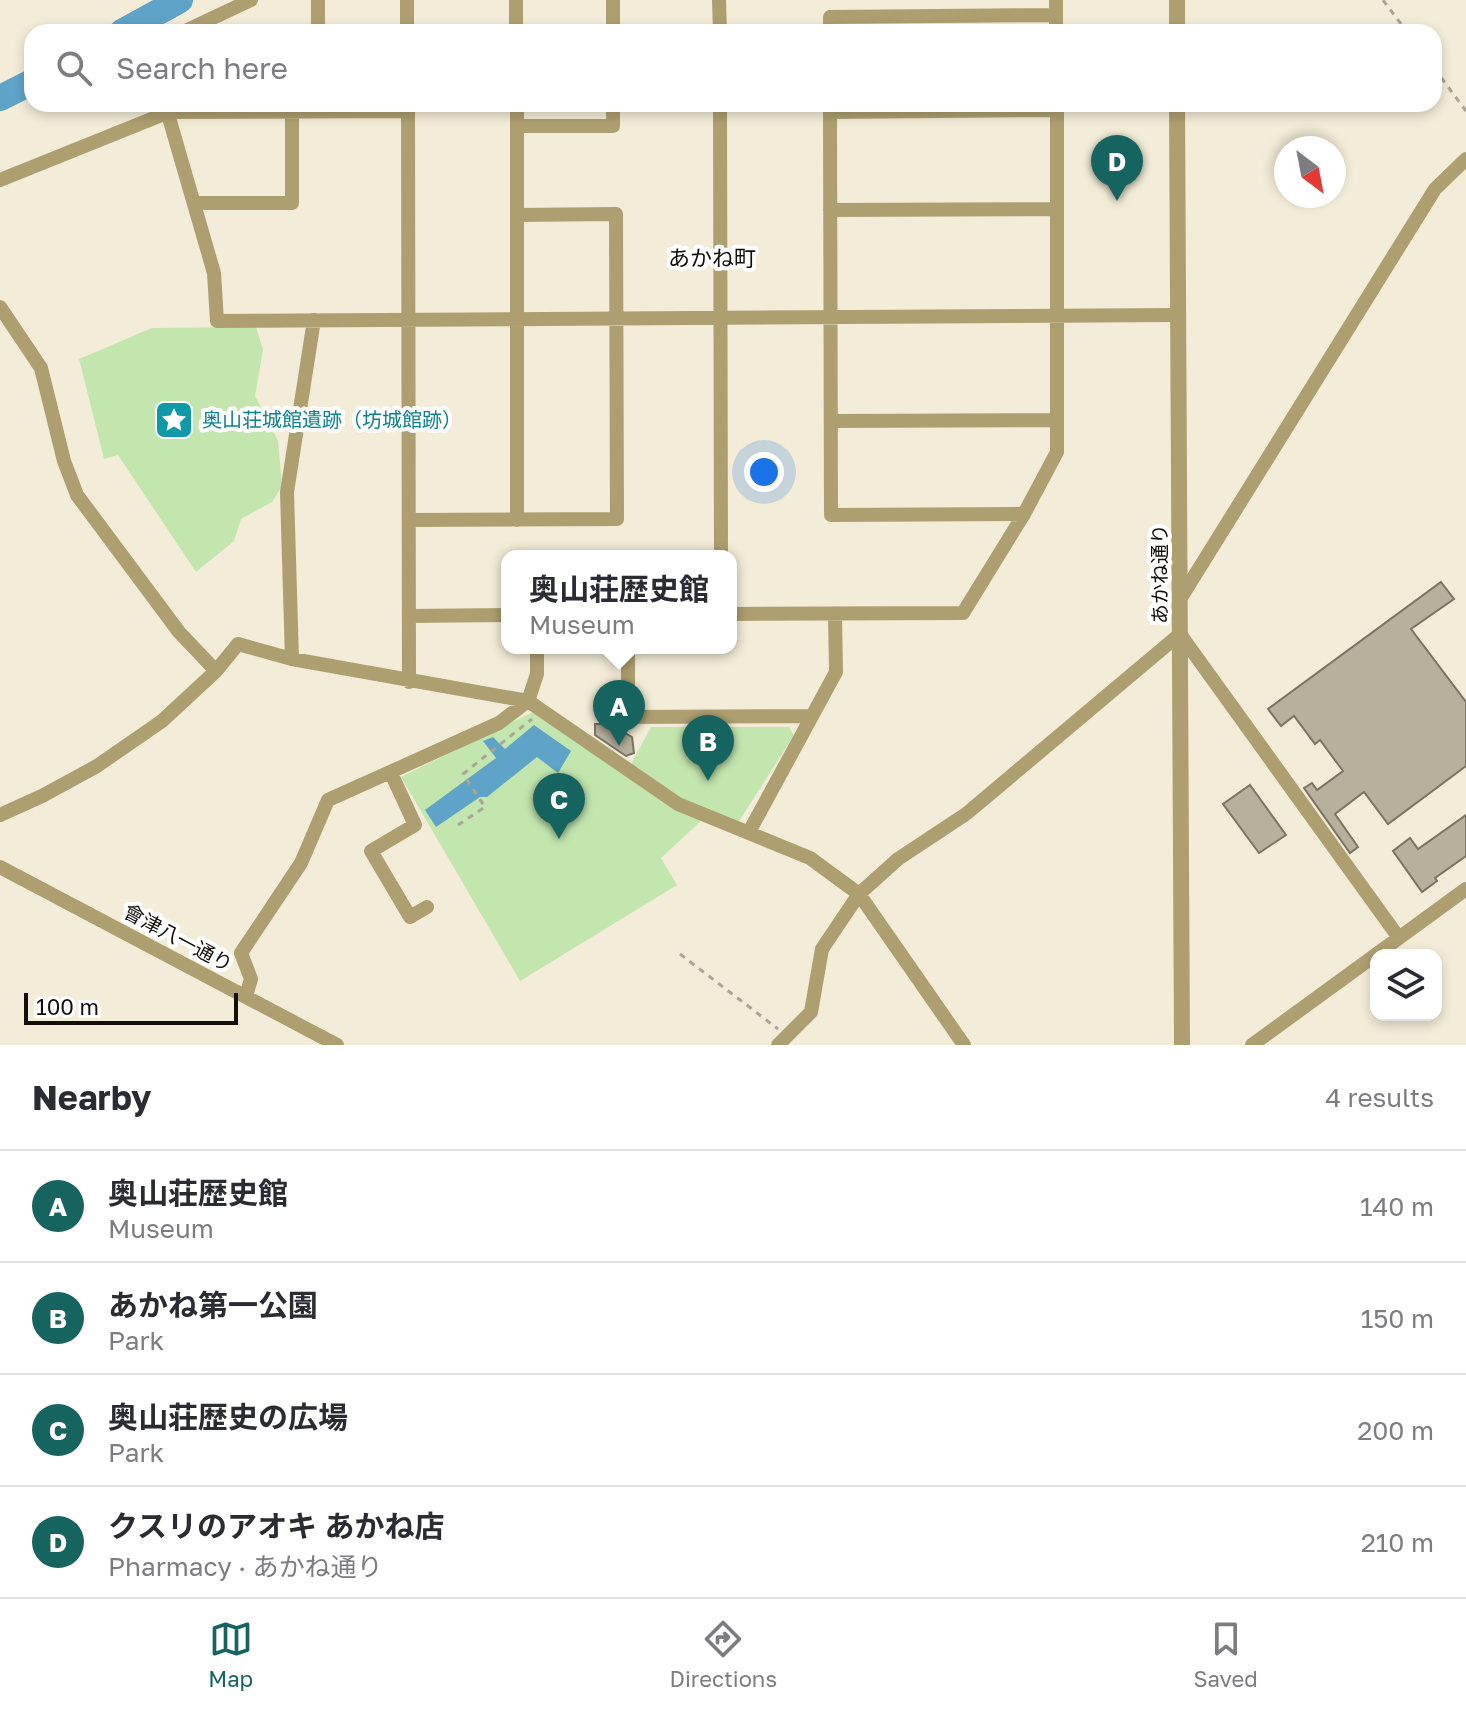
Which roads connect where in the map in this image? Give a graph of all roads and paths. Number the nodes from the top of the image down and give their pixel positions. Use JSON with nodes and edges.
{"nodes":[{"id":1,"x":251,"y":0,"type":"edge"},
{"id":2,"x":318,"y":0,"type":"edge"},
{"id":3,"x":407,"y":0,"type":"edge"},
{"id":4,"x":516,"y":0,"type":"edge"},
{"id":5,"x":613,"y":0,"type":"edge"},
{"id":6,"x":719,"y":0,"type":"edge"},
{"id":7,"x":1177,"y":0,"type":"edge"},
{"id":8,"x":1383,"y":0,"type":"edge"},
{"id":9,"x":1056,"y":8,"type":"edge"},
{"id":10,"x":200,"y":24,"type":"edge"},
{"id":11,"x":318,"y":24,"type":"edge"},
{"id":12,"x":407,"y":24,"type":"edge"},
{"id":13,"x":516,"y":24,"type":"edge"},
{"id":14,"x":613,"y":24,"type":"edge"},
{"id":15,"x":720,"y":24,"type":"edge"},
{"id":16,"x":830,"y":24,"type":"edge"},
{"id":17,"x":1177,"y":24,"type":"edge"},
{"id":18,"x":1401,"y":24,"type":"edge"},
{"id":19,"x":1442,"y":79,"type":"edge"},
{"id":20,"x":1466,"y":111,"type":"edge"},
{"id":21,"x":158,"y":112,"type":"edge"},
{"id":22,"x":168,"y":112,"type":"edge"},
{"id":23,"x":292,"y":112,"type":"edge"},
{"id":24,"x":408,"y":112,"type":"edge"},
{"id":25,"x":517,"y":112,"type":"edge"},
{"id":26,"x":613,"y":112,"type":"edge"},
{"id":27,"x":720,"y":112,"type":"edge"},
{"id":28,"x":830,"y":112,"type":"edge"},
{"id":29,"x":1057,"y":112,"type":"edge"},
{"id":30,"x":1177,"y":112,"type":"edge"},
{"id":31,"x":517,"y":126,"type":"junction"},
{"id":32,"x":1466,"y":159,"type":"edge"},
{"id":33,"x":0,"y":180,"type":"edge"},
{"id":34,"x":194,"y":203,"type":"junction"},
{"id":35,"x":1057,"y":209,"type":"junction"},
{"id":36,"x":830,"y":210,"type":"junction"},
{"id":37,"x":517,"y":215,"type":"junction"},
{"id":38,"x":0,"y":307,"type":"edge"},
{"id":39,"x":1177,"y":315,"type":"junction"},
{"id":40,"x":1057,"y":316,"type":"junction"},
{"id":41,"x":831,"y":317,"type":"junction"},
{"id":42,"x":720,"y":318,"type":"junction"},
{"id":43,"x":517,"y":319,"type":"junction"},
{"id":44,"x":616,"y":319,"type":"junction"},
{"id":45,"x":314,"y":320,"type":"junction"},
{"id":46,"x":408,"y":320,"type":"junction"},
{"id":47,"x":1057,"y":420,"type":"junction"},
{"id":48,"x":831,"y":421,"type":"junction"},
{"id":49,"x":1024,"y":514,"type":"junction"},
{"id":50,"x":409,"y":520,"type":"junction"},
{"id":51,"x":517,"y":520,"type":"junction"},
{"id":52,"x":721,"y":550,"type":"edge"},
{"id":53,"x":1182,"y":596,"type":"junction"},
{"id":54,"x":737,"y":614,"type":"edge"},
{"id":55,"x":835,"y":614,"type":"junction"},
{"id":56,"x":501,"y":615,"type":"edge"},
{"id":57,"x":409,"y":616,"type":"junction"},
{"id":58,"x":1180,"y":634,"type":"junction"},
{"id":59,"x":537,"y":654,"type":"edge"},
{"id":60,"x":628,"y":654,"type":"edge"},
{"id":61,"x":292,"y":659,"type":"junction"},
{"id":62,"x":216,"y":671,"type":"junction"},
{"id":63,"x":409,"y":682,"type":"junction"},
{"id":64,"x":528,"y":701,"type":"junction"},
{"id":65,"x":810,"y":716,"type":"junction"},
{"id":66,"x":534,"y":717,"type":"dead end"},
{"id":67,"x":391,"y":773,"type":"junction"},
{"id":68,"x":0,"y":815,"type":"edge"},
{"id":69,"x":458,"y":825,"type":"dead end"},
{"id":70,"x":749,"y":832,"type":"junction"},
{"id":71,"x":0,"y":867,"type":"edge"},
{"id":72,"x":1466,"y":889,"type":"edge"},
{"id":73,"x":859,"y":894,"type":"junction"},
{"id":74,"x":427,"y":907,"type":"dead end"},
{"id":75,"x":1399,"y":938,"type":"junction"},
{"id":76,"x":680,"y":954,"type":"dead end"},
{"id":77,"x":246,"y":996,"type":"junction"},
{"id":78,"x":782,"y":1041,"type":"edge"},
{"id":79,"x":337,"y":1045,"type":"edge"},
{"id":80,"x":964,"y":1045,"type":"edge"},
{"id":81,"x":1182,"y":1045,"type":"edge"},
{"id":82,"x":1252,"y":1045,"type":"edge"}],
"edges":[{"from":1,"to":10,"type":"street"},
{"from":2,"to":11,"type":"street"},
{"from":3,"to":12,"type":"street"},
{"from":4,"to":13,"type":"street"},
{"from":5,"to":14,"type":"street"},
{"from":6,"to":15,"type":"street"},
{"from":7,"to":17,"type":"street"},
{"from":8,"to":18,"type":"path"},
{"from":9,"to":16,"type":"street"},
{"from":19,"to":20,"type":"path"},
{"from":21,"to":33,"type":"street"},
{"from":22,"to":34,"type":"street"},
{"from":23,"to":34,"type":"street"},
{"from":24,"to":46,"type":"street"},
{"from":25,"to":31,"type":"street"},
{"from":26,"to":31,"type":"street"},
{"from":27,"to":42,"type":"street"},
{"from":28,"to":36,"type":"street"},
{"from":29,"to":35,"type":"street"},
{"from":30,"to":39,"type":"street","name":"あかね通り"},
{"from":31,"to":37,"type":"street"},
{"from":32,"to":53,"type":"street"},
{"from":34,"to":45,"type":"street"},
{"from":35,"to":36,"type":"street"},
{"from":35,"to":40,"type":"street"},
{"from":36,"to":41,"type":"street"},
{"from":37,"to":43,"type":"street"},
{"from":37,"to":44,"type":"street"},
{"from":38,"to":62,"type":"street"},
{"from":39,"to":40,"type":"street"},
{"from":39,"to":53,"type":"street","name":"あかね通り"},
{"from":40,"to":41,"type":"street"},
{"from":40,"to":47,"type":"street"},
{"from":41,"to":42,"type":"street"},
{"from":41,"to":48,"type":"street"},
{"from":42,"to":44,"type":"street"},
{"from":42,"to":52,"type":"street"},
{"from":43,"to":44,"type":"street"},
{"from":43,"to":46,"type":"street"},
{"from":43,"to":51,"type":"street"},
{"from":44,"to":51,"type":"street"},
{"from":45,"to":46,"type":"street"},
{"from":45,"to":61,"type":"street"},
{"from":46,"to":50,"type":"street"},
{"from":47,"to":48,"type":"street"},
{"from":47,"to":49,"type":"street"},
{"from":48,"to":49,"type":"street"},
{"from":49,"to":55,"type":"street"},
{"from":50,"to":51,"type":"street"},
{"from":50,"to":57,"type":"street"},
{"from":53,"to":58,"type":"street","name":"あかね通り"},
{"from":54,"to":55,"type":"street"},
{"from":55,"to":65,"type":"street"},
{"from":56,"to":57,"type":"street"},
{"from":57,"to":63,"type":"street"},
{"from":58,"to":73,"type":"street"},
{"from":58,"to":75,"type":"street"},
{"from":58,"to":81,"type":"street","name":"あかね通り"},
{"from":59,"to":64,"type":"street"},
{"from":60,"to":65,"type":"street"},
{"from":61,"to":62,"type":"street"},
{"from":61,"to":63,"type":"street"},
{"from":62,"to":68,"type":"street"},
{"from":63,"to":64,"type":"street"},
{"from":64,"to":67,"type":"street"},
{"from":64,"to":70,"type":"street"},
{"from":65,"to":70,"type":"street"},
{"from":66,"to":69,"type":"path"},
{"from":67,"to":74,"type":"street"},
{"from":67,"to":77,"type":"street"},
{"from":70,"to":73,"type":"street"},
{"from":71,"to":77,"type":"street","name":"會津八一通り"},
{"from":72,"to":75,"type":"street"},
{"from":73,"to":78,"type":"street"},
{"from":73,"to":80,"type":"street"},
{"from":75,"to":82,"type":"street"},
{"from":76,"to":78,"type":"path"},
{"from":77,"to":79,"type":"street","name":"會津八一通り"}]}
